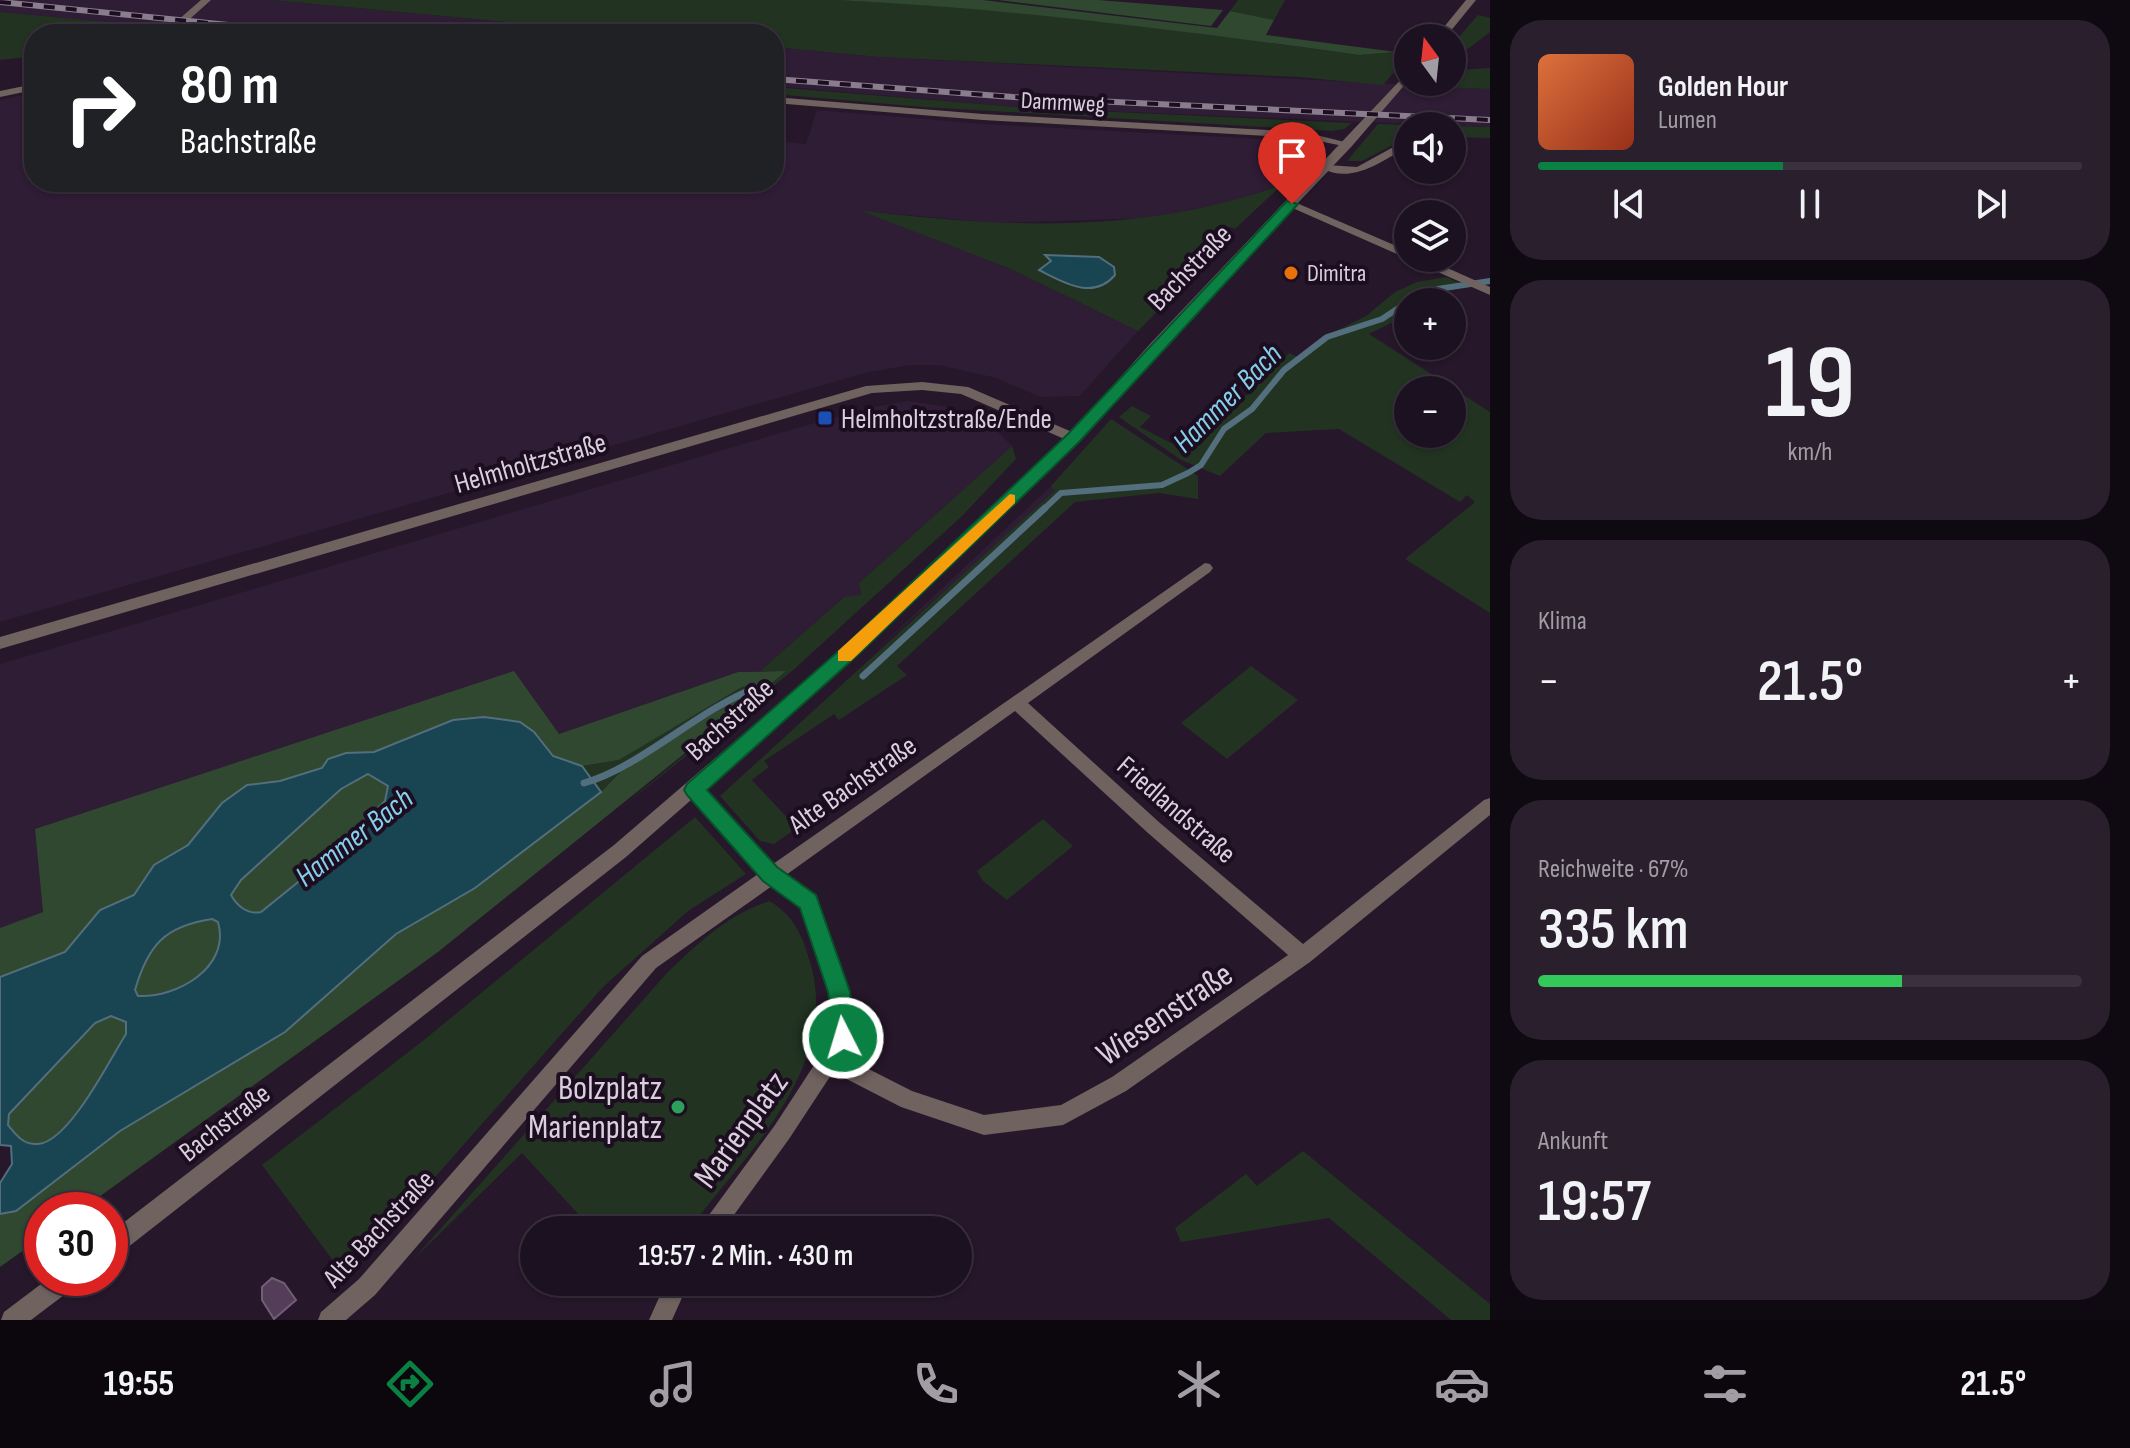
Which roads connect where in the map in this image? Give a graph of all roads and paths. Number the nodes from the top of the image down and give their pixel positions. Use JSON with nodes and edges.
{"nodes":[{"id":1,"x":206,"y":0,"type":"edge"},
{"id":2,"x":1471,"y":0,"type":"edge"},
{"id":3,"x":178,"y":24,"type":"edge"},
{"id":4,"x":1451,"y":24,"type":"edge"},
{"id":5,"x":24,"y":89,"type":"edge"},
{"id":6,"x":1394,"y":91,"type":"edge"},
{"id":7,"x":0,"y":94,"type":"edge"},
{"id":8,"x":784,"y":101,"type":"edge"},
{"id":9,"x":1348,"y":144,"type":"junction"},
{"id":10,"x":1394,"y":150,"type":"edge"},
{"id":11,"x":1327,"y":168,"type":"junction"},
{"id":12,"x":1292,"y":204,"type":"junction"},
{"id":13,"x":1394,"y":249,"type":"edge"},
{"id":14,"x":1446,"y":272,"type":"edge"},
{"id":15,"x":1490,"y":291,"type":"edge"},
{"id":16,"x":1074,"y":438,"type":"junction"},
{"id":17,"x":1205,"y":568,"type":"dead end"},
{"id":18,"x":0,"y":643,"type":"edge"},
{"id":19,"x":1016,"y":702,"type":"junction"},
{"id":20,"x":694,"y":790,"type":"junction"},
{"id":21,"x":1490,"y":805,"type":"edge"},
{"id":22,"x":770,"y":874,"type":"junction"},
{"id":23,"x":1303,"y":956,"type":"junction"},
{"id":24,"x":830,"y":1060,"type":"junction"},
{"id":25,"x":719,"y":1216,"type":"edge"},
{"id":26,"x":128,"y":1233,"type":"edge"},
{"id":27,"x":44,"y":1296,"type":"edge"},
{"id":28,"x":671,"y":1296,"type":"edge"},
{"id":29,"x":12,"y":1320,"type":"edge"},
{"id":30,"x":329,"y":1320,"type":"edge"},
{"id":31,"x":660,"y":1320,"type":"edge"}],
"edges":[{"from":1,"to":3,"type":"street"},
{"from":2,"to":4,"type":"street"},
{"from":5,"to":7,"type":"street"},
{"from":6,"to":9,"type":"street","name":"Bachstraße"},
{"from":8,"to":9,"type":"street","name":"Dammweg"},
{"from":9,"to":11,"type":"street","name":"Bachstraße"},
{"from":10,"to":11,"type":"street"},
{"from":11,"to":12,"type":"street","name":"Bachstraße"},
{"from":12,"to":13,"type":"street"},
{"from":12,"to":16,"type":"street","name":"Bachstraße"},
{"from":14,"to":15,"type":"street"},
{"from":16,"to":18,"type":"street","name":"Helmholtzstraße"},
{"from":16,"to":20,"type":"street","name":"Bachstraße"},
{"from":17,"to":19,"type":"street","name":"Alte Bachstraße"},
{"from":19,"to":22,"type":"street","name":"Alte Bachstraße"},
{"from":19,"to":23,"type":"street","name":"Friedlandstraße"},
{"from":20,"to":22,"type":"street","name":"Marienplatz"},
{"from":20,"to":26,"type":"street","name":"Bachstraße"},
{"from":21,"to":23,"type":"street","name":"Wiesenstraße"},
{"from":22,"to":24,"type":"street","name":"Marienplatz"},
{"from":22,"to":30,"type":"street","name":"Alte Bachstraße"},
{"from":23,"to":24,"type":"street","name":"Wiesenstraße"},
{"from":24,"to":25,"type":"street","name":"Marienplatz"},
{"from":27,"to":29,"type":"street"},
{"from":28,"to":31,"type":"street"}]}
